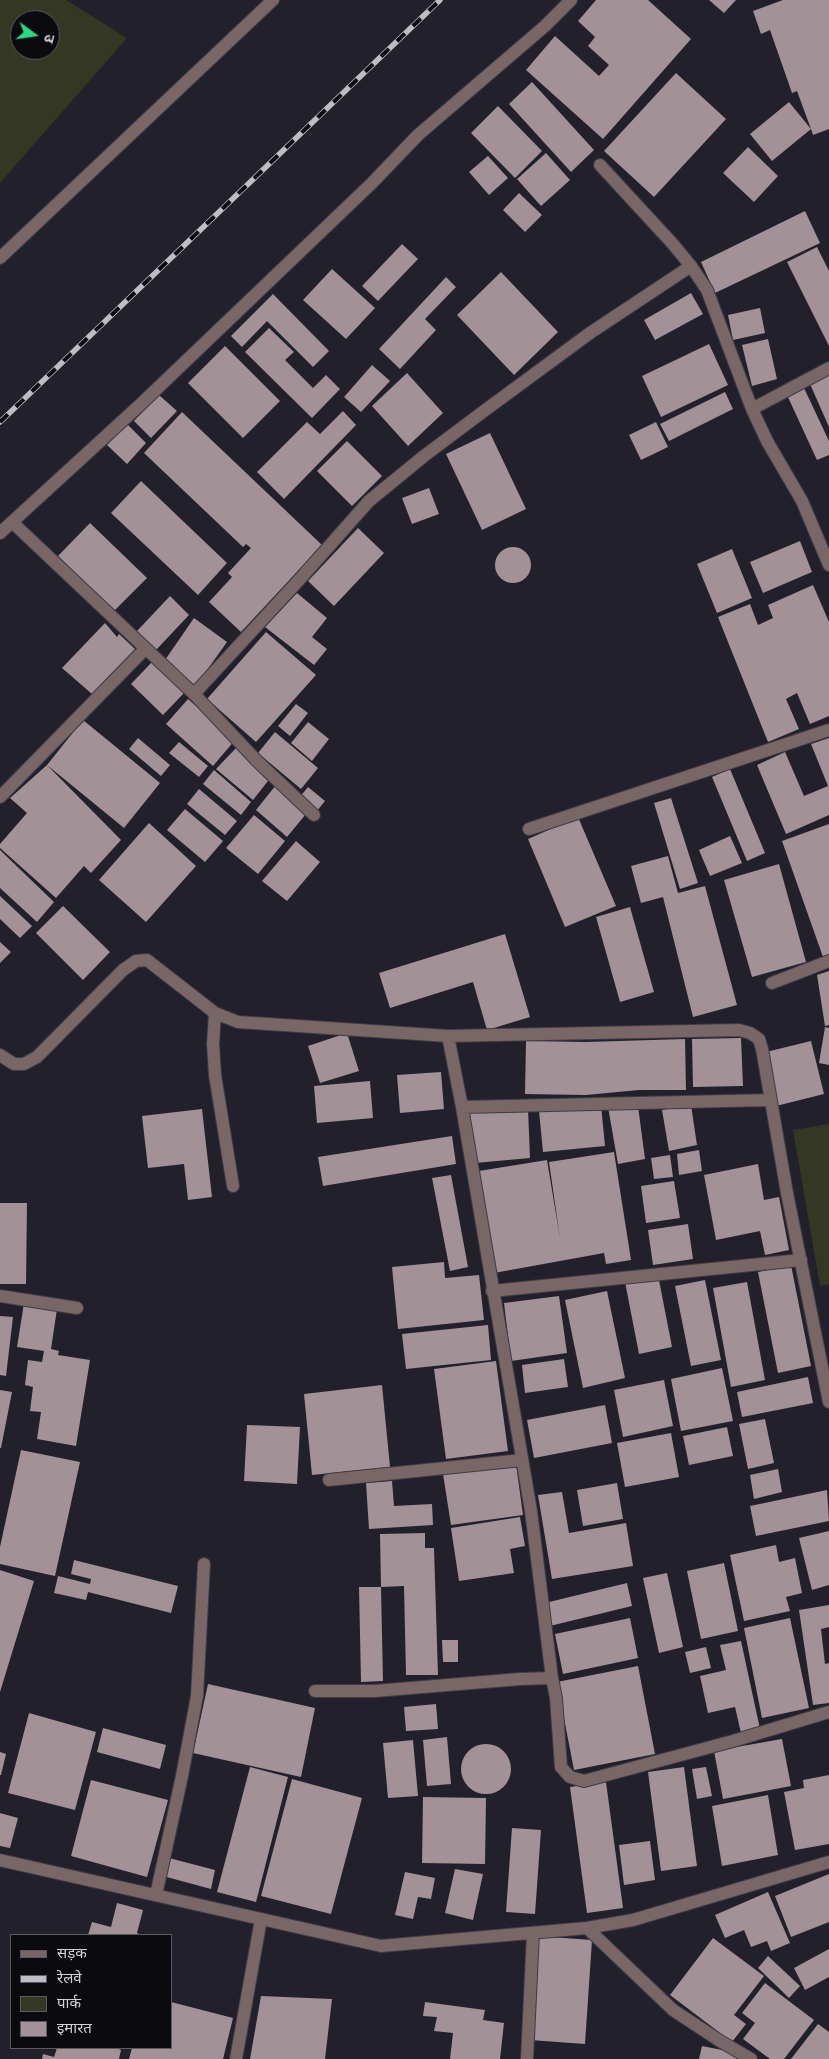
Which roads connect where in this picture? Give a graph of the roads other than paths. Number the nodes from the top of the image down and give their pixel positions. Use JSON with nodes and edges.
{"nodes":[{"id":1,"x":273,"y":0,"type":"edge"},
{"id":2,"x":571,"y":0,"type":"edge"},
{"id":3,"x":600,"y":165,"type":"dead end"},
{"id":4,"x":0,"y":258,"type":"edge"},
{"id":5,"x":691,"y":266,"type":"junction"},
{"id":6,"x":829,"y":368,"type":"edge"},
{"id":7,"x":752,"y":409,"type":"junction"},
{"id":8,"x":12,"y":522,"type":"junction"},
{"id":9,"x":0,"y":533,"type":"edge"},
{"id":10,"x":828,"y":559,"type":"edge"},
{"id":11,"x":145,"y":649,"type":"junction"},
{"id":12,"x":194,"y":694,"type":"junction"},
{"id":13,"x":829,"y":730,"type":"edge"},
{"id":14,"x":0,"y":797,"type":"edge"},
{"id":15,"x":314,"y":814,"type":"dead end"},
{"id":16,"x":529,"y":829,"type":"dead end"},
{"id":17,"x":829,"y":961,"type":"edge"},
{"id":18,"x":772,"y":983,"type":"dead end"},
{"id":19,"x":216,"y":1014,"type":"junction"},
{"id":20,"x":448,"y":1036,"type":"junction"},
{"id":21,"x":0,"y":1055,"type":"edge"},
{"id":22,"x":771,"y":1100,"type":"junction"},
{"id":23,"x":462,"y":1107,"type":"junction"},
{"id":24,"x":233,"y":1186,"type":"dead end"},
{"id":25,"x":801,"y":1260,"type":"junction"},
{"id":26,"x":492,"y":1291,"type":"junction"},
{"id":27,"x":0,"y":1296,"type":"edge"},
{"id":28,"x":77,"y":1308,"type":"dead end"},
{"id":29,"x":829,"y":1402,"type":"edge"},
{"id":30,"x":522,"y":1460,"type":"junction"},
{"id":31,"x":328,"y":1480,"type":"dead end"},
{"id":32,"x":204,"y":1564,"type":"dead end"},
{"id":33,"x":552,"y":1678,"type":"junction"},
{"id":34,"x":315,"y":1691,"type":"dead end"},
{"id":35,"x":829,"y":1712,"type":"edge"},
{"id":36,"x":0,"y":1860,"type":"edge"},
{"id":37,"x":829,"y":1862,"type":"edge"},
{"id":38,"x":156,"y":1895,"type":"junction"},
{"id":39,"x":261,"y":1919,"type":"junction"},
{"id":40,"x":586,"y":1928,"type":"junction"},
{"id":41,"x":533,"y":1933,"type":"junction"},
{"id":42,"x":236,"y":2059,"type":"edge"},
{"id":43,"x":527,"y":2059,"type":"edge"},
{"id":44,"x":751,"y":2059,"type":"edge"}],
"edges":[{"from":1,"to":4,"type":"street"},
{"from":2,"to":8,"type":"street"},
{"from":3,"to":5,"type":"street"},
{"from":5,"to":7,"type":"street"},
{"from":5,"to":12,"type":"street"},
{"from":6,"to":7,"type":"street"},
{"from":7,"to":10,"type":"street"},
{"from":8,"to":9,"type":"street"},
{"from":8,"to":11,"type":"street"},
{"from":11,"to":12,"type":"street"},
{"from":11,"to":14,"type":"street"},
{"from":12,"to":15,"type":"street"},
{"from":13,"to":16,"type":"street"},
{"from":17,"to":18,"type":"street"},
{"from":19,"to":20,"type":"street"},
{"from":19,"to":21,"type":"street"},
{"from":19,"to":24,"type":"street"},
{"from":20,"to":22,"type":"street"},
{"from":20,"to":23,"type":"street"},
{"from":22,"to":23,"type":"street"},
{"from":22,"to":25,"type":"street"},
{"from":23,"to":26,"type":"street"},
{"from":25,"to":26,"type":"street"},
{"from":25,"to":29,"type":"street"},
{"from":26,"to":30,"type":"street"},
{"from":27,"to":28,"type":"street"},
{"from":30,"to":31,"type":"street"},
{"from":30,"to":33,"type":"street"},
{"from":32,"to":38,"type":"street"},
{"from":33,"to":34,"type":"street"},
{"from":33,"to":35,"type":"street"},
{"from":36,"to":38,"type":"street"},
{"from":37,"to":40,"type":"street"},
{"from":38,"to":39,"type":"street"},
{"from":39,"to":41,"type":"street"},
{"from":39,"to":42,"type":"street"},
{"from":40,"to":41,"type":"street"},
{"from":40,"to":44,"type":"street"},
{"from":41,"to":43,"type":"street"}]}
